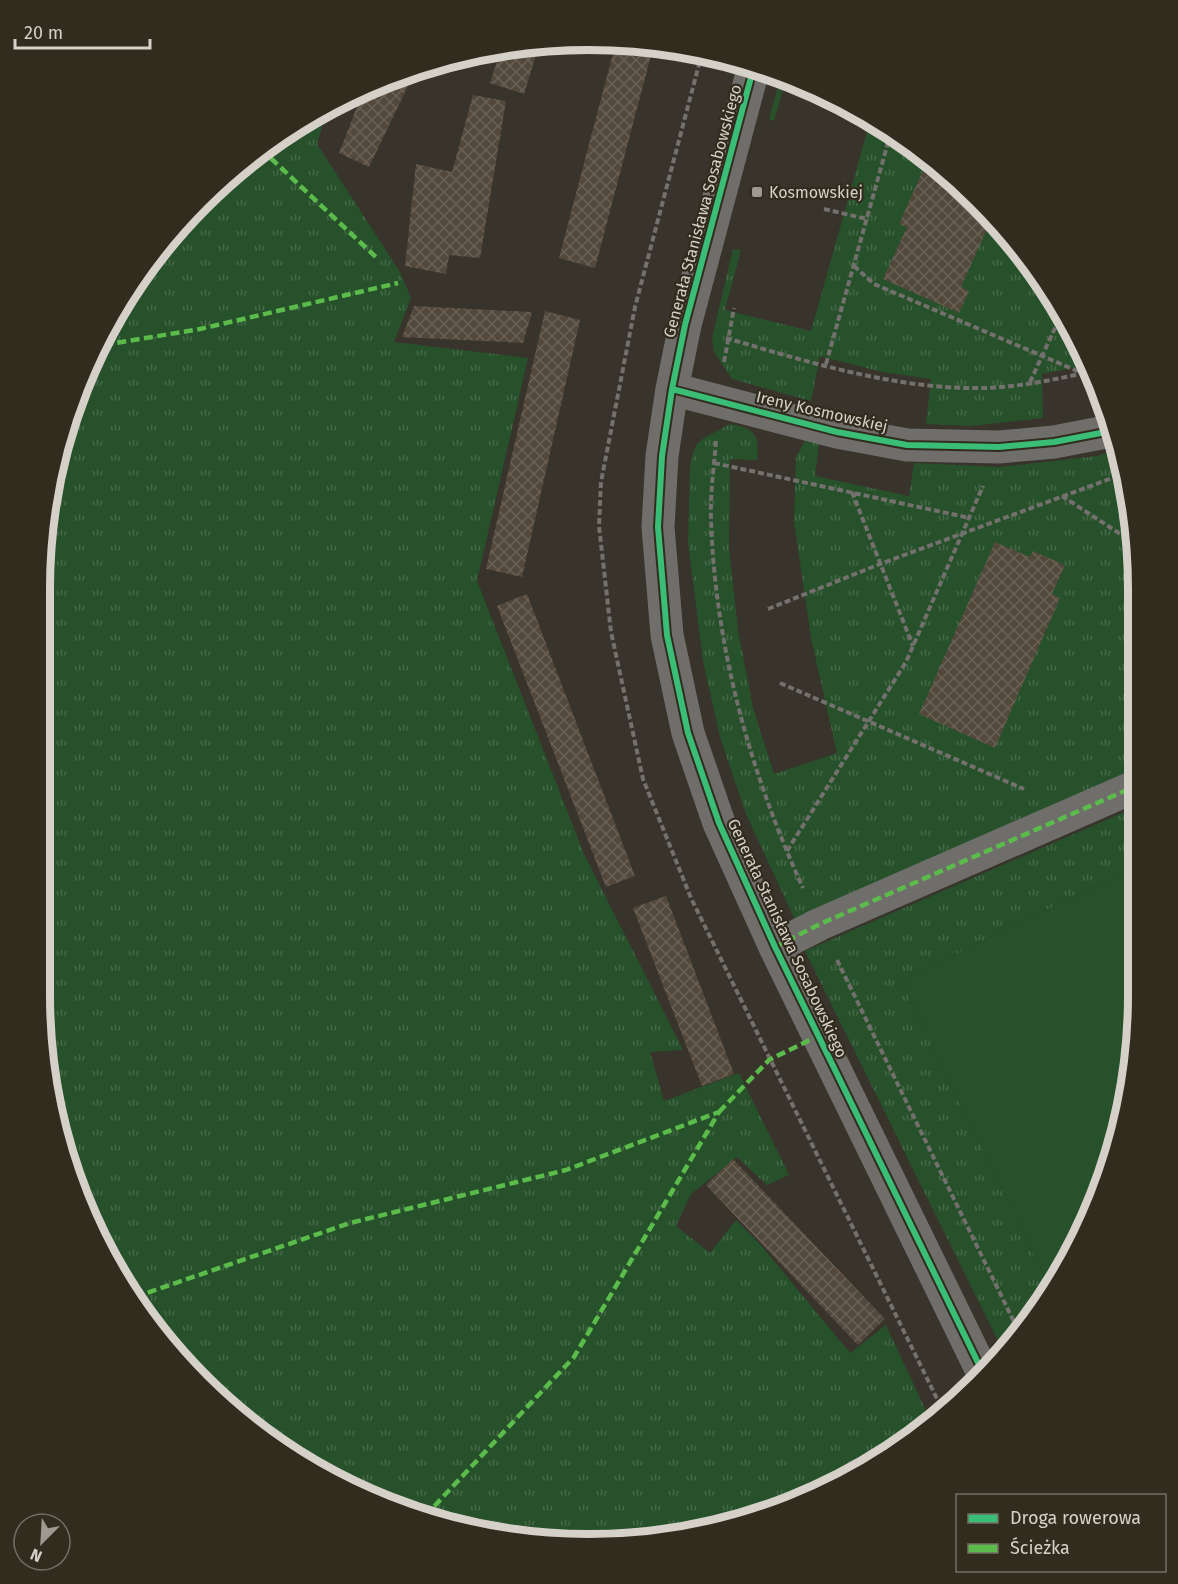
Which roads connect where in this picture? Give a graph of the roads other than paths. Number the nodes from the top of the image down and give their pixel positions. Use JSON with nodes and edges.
{"nodes":[{"id":1,"x":752,"y":75,"type":"edge"},
{"id":2,"x":672,"y":389,"type":"junction"},
{"id":3,"x":1105,"y":432,"type":"edge"},
{"id":4,"x":1128,"y":789,"type":"edge"},
{"id":5,"x":775,"y":946,"type":"junction"},
{"id":6,"x":980,"y":1366,"type":"edge"}],
"edges":[{"from":1,"to":2,"type":"street","name":"Generała Stanisława Sosabowskiego"},
{"from":2,"to":3,"type":"street","name":"Ireny Kosmowskiej"},
{"from":2,"to":5,"type":"street","name":"Generała Stanisława Sosabowskiego"},
{"from":4,"to":5,"type":"street"},
{"from":5,"to":6,"type":"street","name":"Generała Stanisława Sosabowskiego"}]}
